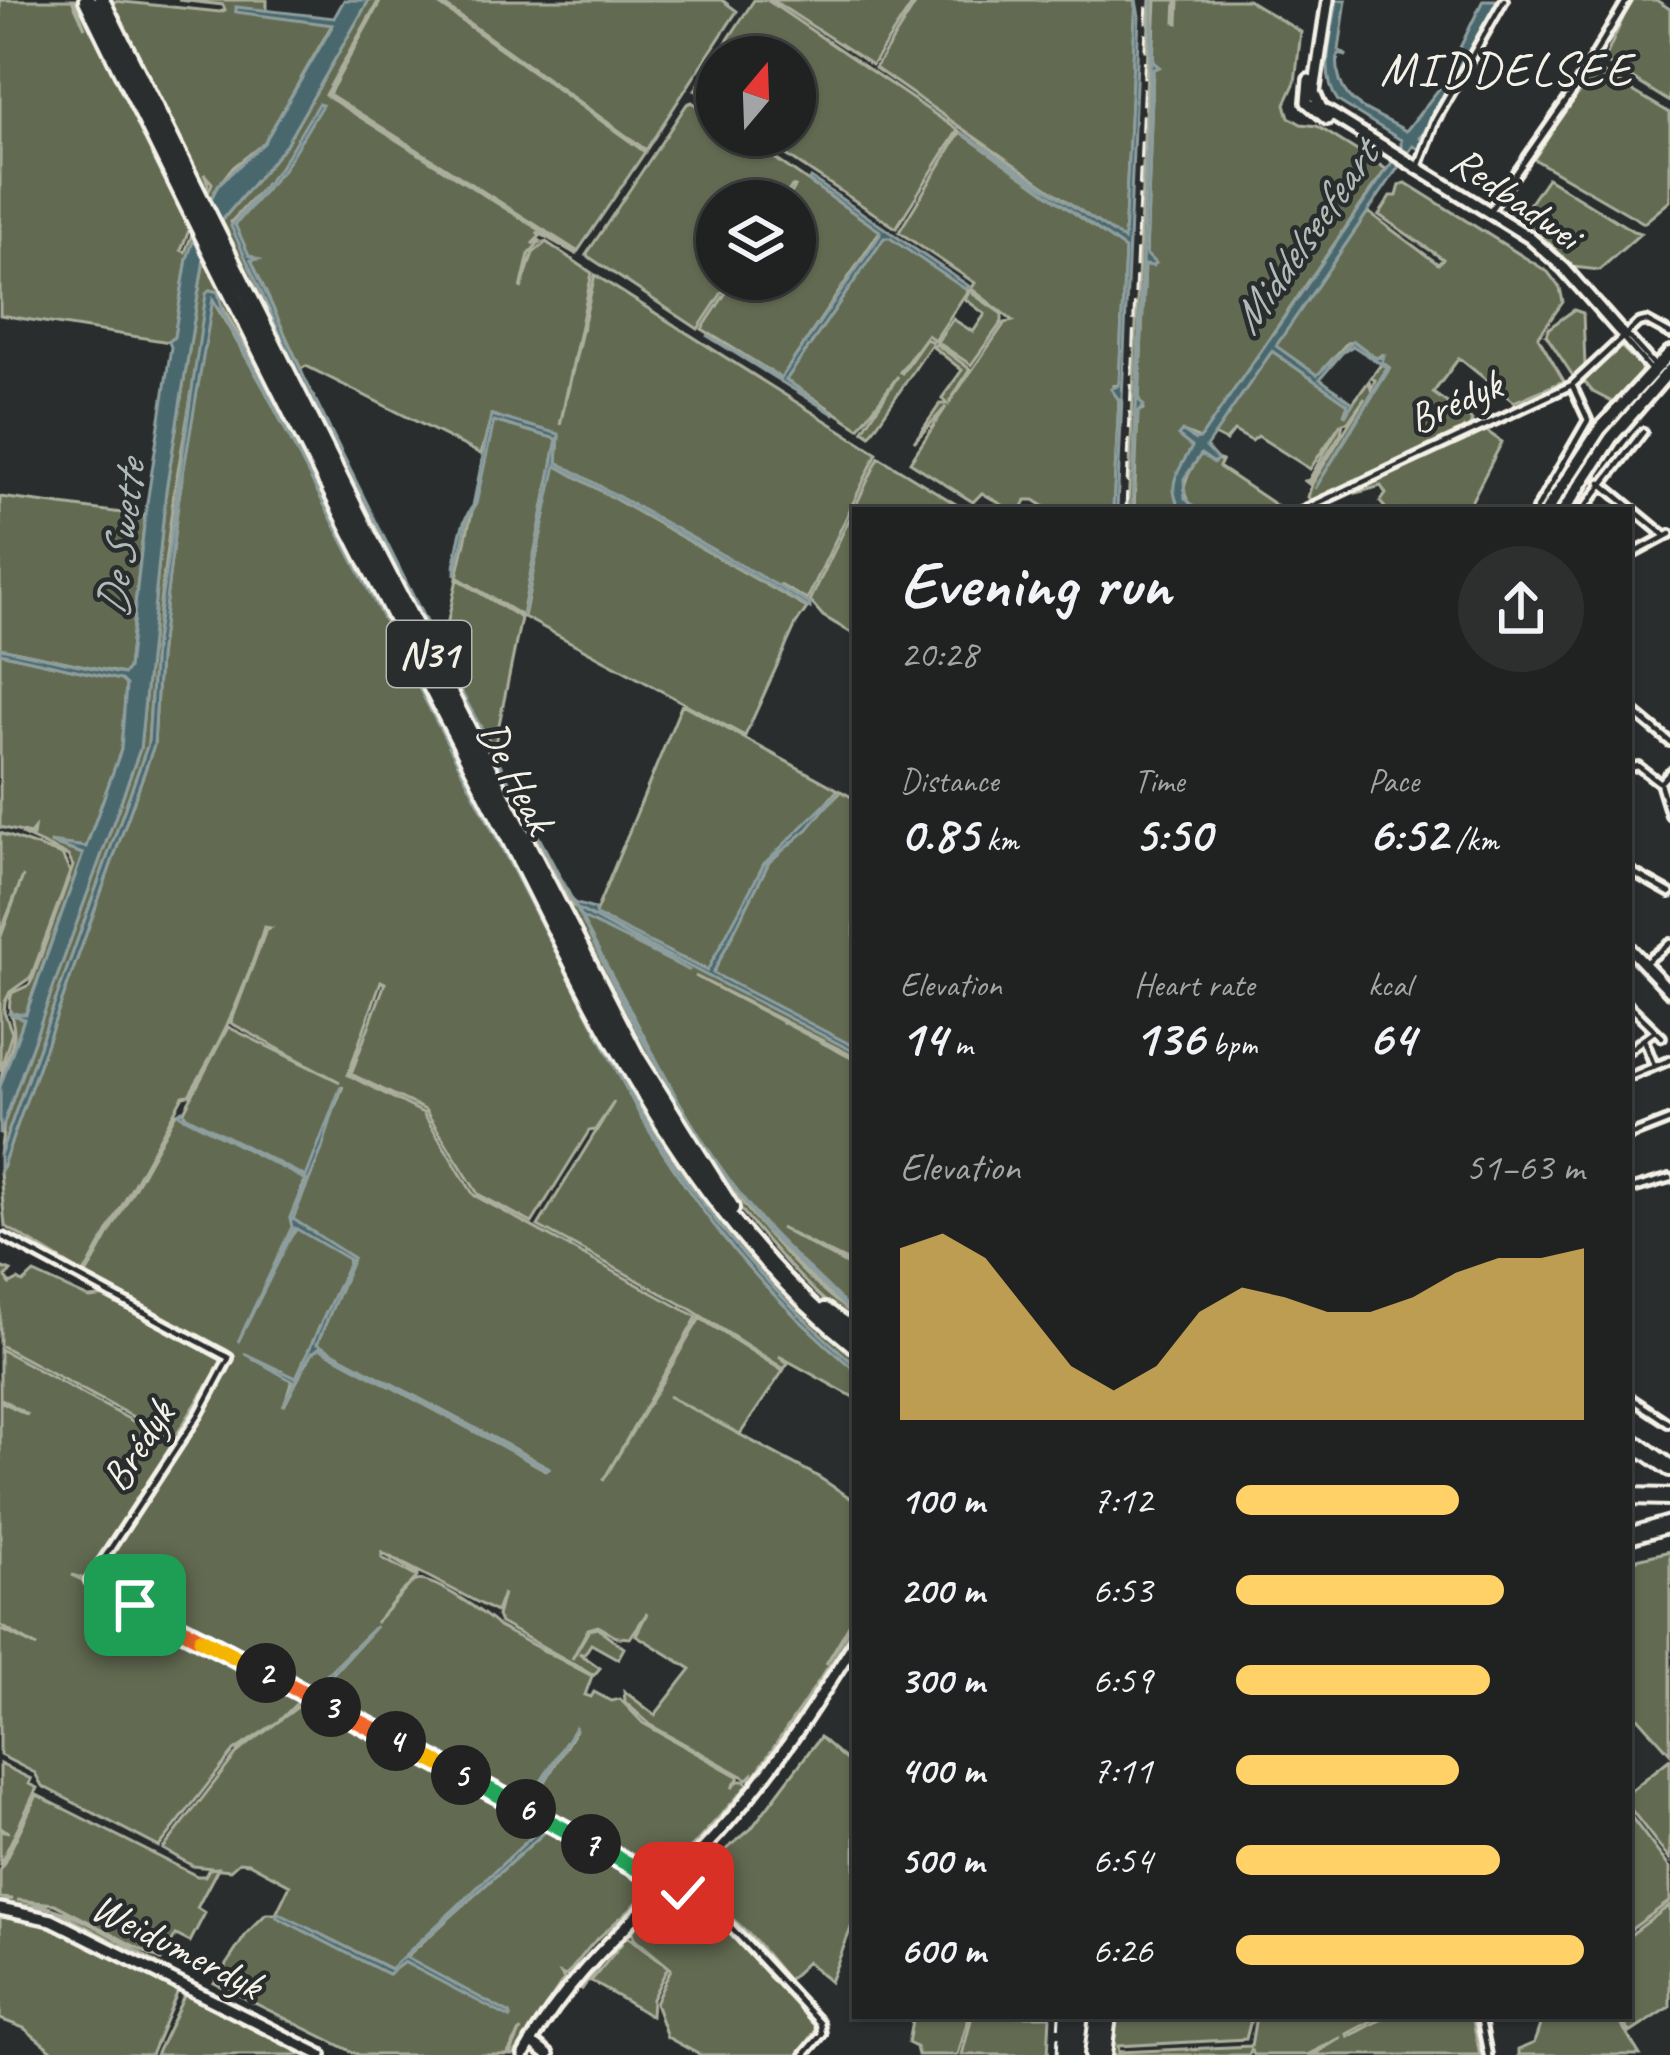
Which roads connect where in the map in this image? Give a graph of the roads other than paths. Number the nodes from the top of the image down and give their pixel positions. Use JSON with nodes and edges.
{"nodes":[{"id":1,"x":87,"y":0,"type":"edge"},
{"id":2,"x":101,"y":0,"type":"edge"},
{"id":3,"x":1324,"y":0,"type":"edge"},
{"id":4,"x":1504,"y":0,"type":"edge"},
{"id":5,"x":1627,"y":0,"type":"edge"},
{"id":6,"x":1412,"y":166,"type":"junction"},
{"id":7,"x":195,"y":203,"type":"junction"},
{"id":8,"x":1489,"y":212,"type":"junction"},
{"id":9,"x":221,"y":255,"type":"junction"},
{"id":10,"x":1670,"y":334,"type":"edge"},
{"id":11,"x":1624,"y":336,"type":"junction"},
{"id":12,"x":1670,"y":352,"type":"edge"},
{"id":13,"x":1662,"y":374,"type":"edge"},
{"id":14,"x":1571,"y":385,"type":"junction"},
{"id":15,"x":1670,"y":392,"type":"edge"},
{"id":16,"x":1623,"y":411,"type":"junction"},
{"id":17,"x":1642,"y":432,"type":"dead end"},
{"id":18,"x":1601,"y":483,"type":"junction"},
{"id":19,"x":1309,"y":507,"type":"edge"},
{"id":20,"x":1538,"y":507,"type":"edge"},
{"id":21,"x":1549,"y":507,"type":"edge"},
{"id":22,"x":1566,"y":507,"type":"edge"},
{"id":23,"x":1585,"y":507,"type":"edge"},
{"id":24,"x":1631,"y":507,"type":"edge"},
{"id":25,"x":1632,"y":508,"type":"edge"},
{"id":26,"x":1668,"y":536,"type":"edge"},
{"id":27,"x":1632,"y":554,"type":"edge"},
{"id":28,"x":1632,"y":710,"type":"edge"},
{"id":29,"x":1670,"y":742,"type":"edge"},
{"id":30,"x":1632,"y":767,"type":"edge"},
{"id":31,"x":1670,"y":772,"type":"edge"},
{"id":32,"x":1660,"y":783,"type":"junction"},
{"id":33,"x":1670,"y":815,"type":"edge"},
{"id":34,"x":1632,"y":872,"type":"edge"},
{"id":35,"x":1670,"y":893,"type":"edge"},
{"id":36,"x":1670,"y":943,"type":"edge"},
{"id":37,"x":1632,"y":952,"type":"edge"},
{"id":38,"x":1643,"y":964,"type":"joint"},
{"id":39,"x":1632,"y":1008,"type":"edge"},
{"id":40,"x":1654,"y":1030,"type":"junction"},
{"id":41,"x":1661,"y":1037,"type":"dead end"},
{"id":42,"x":1644,"y":1041,"type":"junction"},
{"id":43,"x":1632,"y":1048,"type":"edge"},
{"id":44,"x":1670,"y":1060,"type":"edge"},
{"id":45,"x":1654,"y":1065,"type":"junction"},
{"id":46,"x":1632,"y":1076,"type":"edge"},
{"id":47,"x":1670,"y":1120,"type":"edge"},
{"id":48,"x":1632,"y":1135,"type":"edge"},
{"id":49,"x":1670,"y":1178,"type":"edge"},
{"id":50,"x":1632,"y":1189,"type":"edge"},
{"id":51,"x":4,"y":1237,"type":"dead end"},
{"id":52,"x":852,"y":1335,"type":"edge"},
{"id":53,"x":852,"y":1336,"type":"edge"},
{"id":54,"x":1632,"y":1399,"type":"edge"},
{"id":55,"x":1668,"y":1423,"type":"edge"},
{"id":56,"x":1632,"y":1441,"type":"edge"},
{"id":57,"x":1670,"y":1468,"type":"edge"},
{"id":58,"x":1632,"y":1501,"type":"edge"},
{"id":59,"x":1670,"y":1501,"type":"edge"},
{"id":60,"x":1670,"y":1524,"type":"edge"},
{"id":61,"x":1632,"y":1535,"type":"edge"},
{"id":62,"x":852,"y":1647,"type":"edge"},
{"id":63,"x":668,"y":1884,"type":"junction"},
{"id":64,"x":0,"y":1909,"type":"edge"},
{"id":65,"x":1098,"y":2019,"type":"edge"},
{"id":66,"x":1108,"y":2019,"type":"edge"},
{"id":67,"x":1481,"y":2019,"type":"edge"},
{"id":68,"x":528,"y":2048,"type":"edge"},
{"id":69,"x":321,"y":2055,"type":"edge"},
{"id":70,"x":548,"y":2055,"type":"edge"},
{"id":71,"x":804,"y":2055,"type":"edge"},
{"id":72,"x":1093,"y":2055,"type":"edge"},
{"id":73,"x":1103,"y":2055,"type":"edge"},
{"id":74,"x":1488,"y":2055,"type":"edge"}],
"edges":[{"from":1,"to":7,"type":"highway","name":"De Heak","number":"N31"},
{"from":2,"to":7,"type":"highway","name":"De Heak","number":"N31"},
{"from":3,"to":6,"type":"street","name":"Redbadwei"},
{"from":4,"to":6,"type":"street"},
{"from":5,"to":8,"type":"street"},
{"from":6,"to":8,"type":"street","name":"Redbadwei"},
{"from":7,"to":9,"type":"highway","name":"De Heak","number":"N31"},
{"from":8,"to":11,"type":"street","name":"Redbadwei"},
{"from":9,"to":52,"type":"highway","name":"De Heak","number":"N31"},
{"from":9,"to":53,"type":"highway","name":"De Heak","number":"N31"},
{"from":10,"to":11,"type":"street"},
{"from":11,"to":13,"type":"street","name":"Redbadwei"},
{"from":11,"to":14,"type":"street","name":"Brédyk"},
{"from":12,"to":13,"type":"main road"},
{"from":13,"to":15,"type":"street"},
{"from":13,"to":16,"type":"main road"},
{"from":14,"to":19,"type":"street","name":"Brédyk"},
{"from":14,"to":20,"type":"street"},
{"from":16,"to":21,"type":"main road"},
{"from":16,"to":22,"type":"main road"},
{"from":17,"to":18,"type":"street"},
{"from":18,"to":23,"type":"street"},
{"from":18,"to":24,"type":"street"},
{"from":25,"to":26,"type":"street"},
{"from":26,"to":27,"type":"street"},
{"from":28,"to":29,"type":"street"},
{"from":30,"to":32,"type":"street"},
{"from":31,"to":32,"type":"street"},
{"from":32,"to":33,"type":"street"},
{"from":34,"to":35,"type":"street"},
{"from":36,"to":38,"type":"street"},
{"from":37,"to":38,"type":"street"},
{"from":39,"to":40,"type":"street"},
{"from":40,"to":41,"type":"street"},
{"from":40,"to":42,"type":"street"},
{"from":42,"to":43,"type":"street"},
{"from":42,"to":45,"type":"street"},
{"from":44,"to":45,"type":"street"},
{"from":45,"to":46,"type":"street"},
{"from":47,"to":48,"type":"street"},
{"from":49,"to":50,"type":"street"},
{"from":51,"to":63,"type":"street","name":"Brédyk"},
{"from":54,"to":55,"type":"street"},
{"from":56,"to":57,"type":"highway"},
{"from":58,"to":59,"type":"highway"},
{"from":60,"to":61,"type":"highway"},
{"from":62,"to":63,"type":"street"},
{"from":63,"to":68,"type":"street"},
{"from":63,"to":71,"type":"street"},
{"from":64,"to":69,"type":"street","name":"Weidumerdyk"},
{"from":65,"to":72,"type":"highway"},
{"from":66,"to":73,"type":"highway"},
{"from":67,"to":74,"type":"street"},
{"from":68,"to":70,"type":"street"}]}
